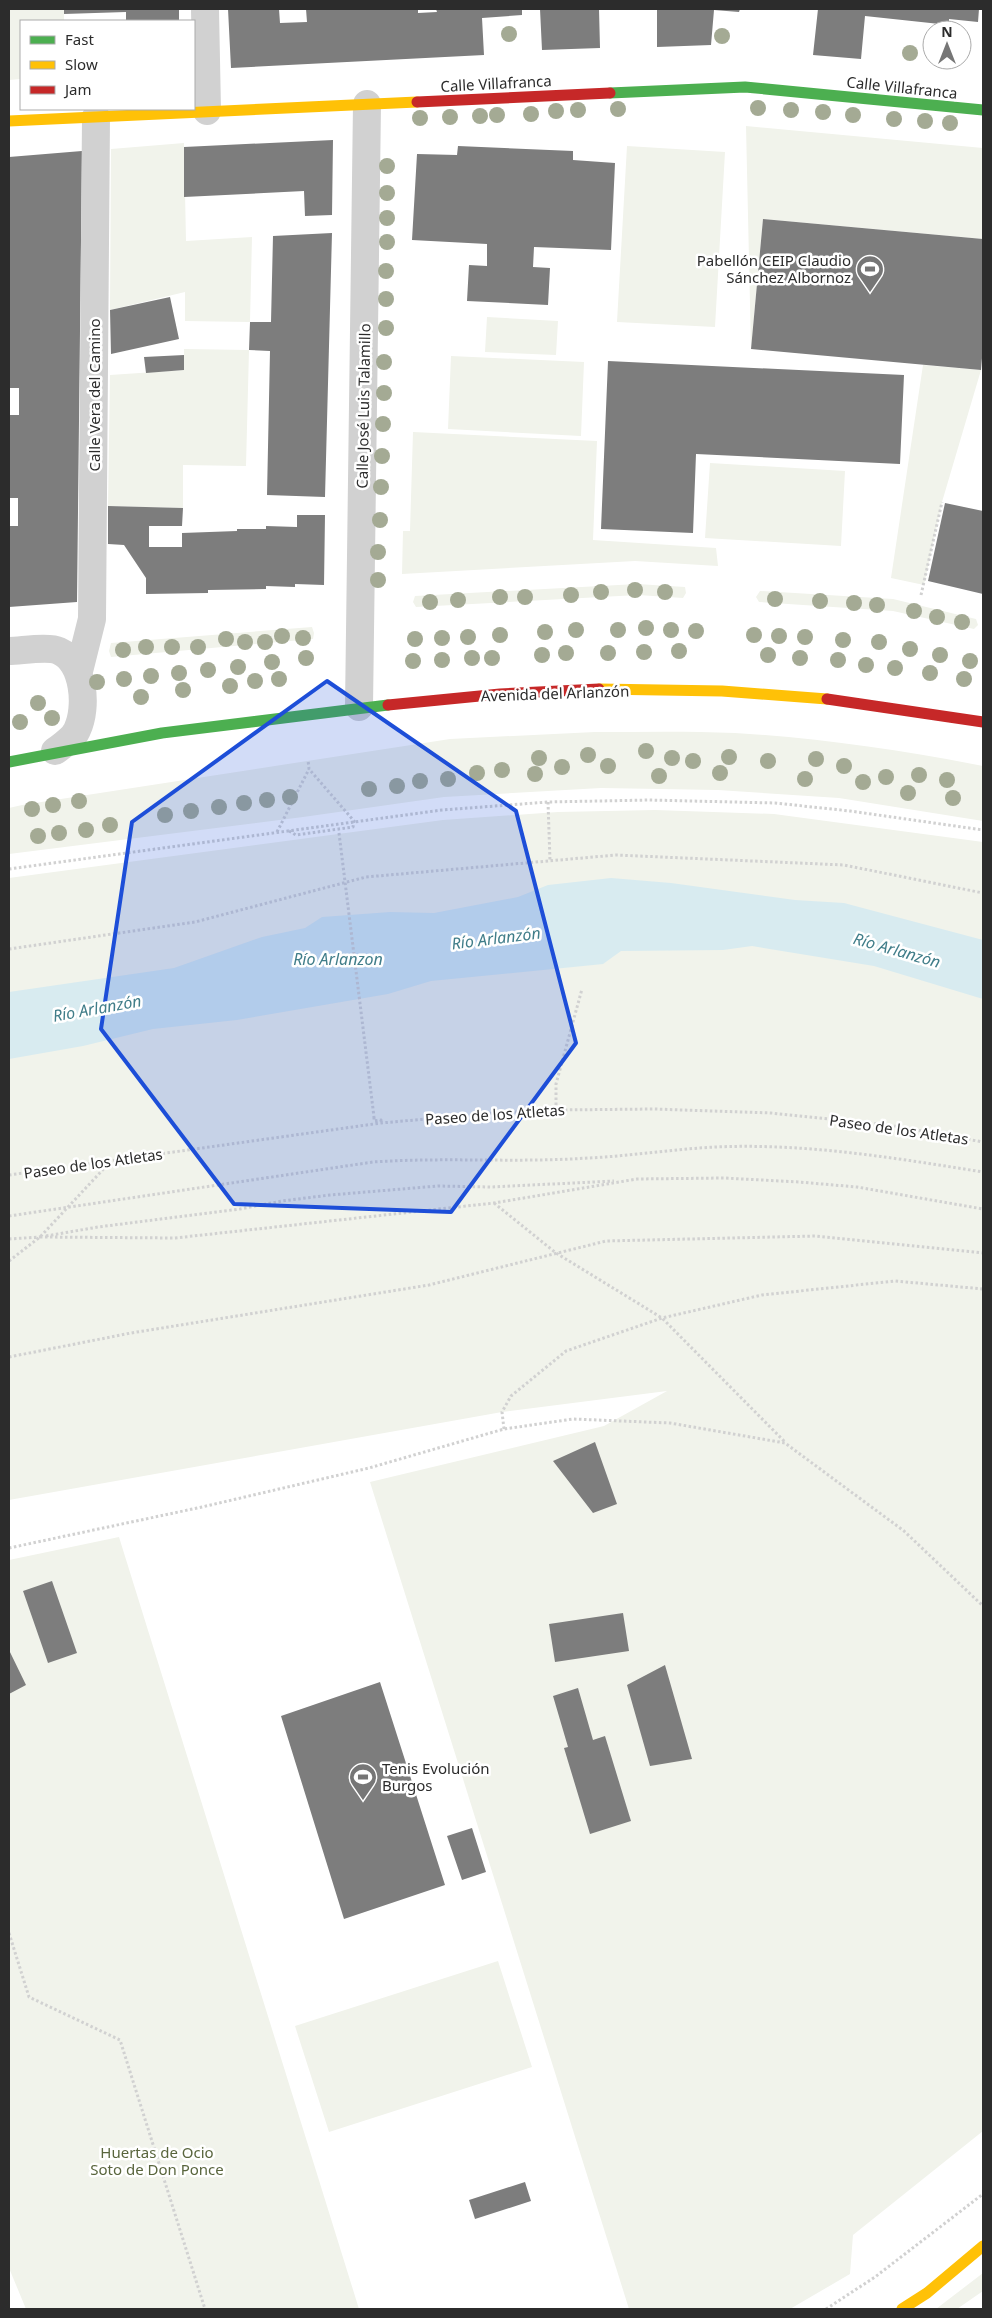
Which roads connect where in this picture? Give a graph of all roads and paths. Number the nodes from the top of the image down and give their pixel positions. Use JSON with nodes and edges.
{"nodes":[{"id":1,"x":205,"y":9,"type":"edge"},
{"id":2,"x":366,"y":104,"type":"junction"},
{"id":3,"x":983,"y":110,"type":"edge"},
{"id":4,"x":207,"y":111,"type":"junction"},
{"id":5,"x":96,"y":117,"type":"junction"},
{"id":6,"x":9,"y":121,"type":"edge"},
{"id":7,"x":942,"y":502,"type":"dead end"},
{"id":8,"x":921,"y":595,"type":"dead end"},
{"id":9,"x":9,"y":651,"type":"edge"},
{"id":10,"x":79,"y":671,"type":"junction"},
{"id":11,"x":82,"y":705,"type":"junction"},
{"id":12,"x":359,"y":708,"type":"junction"},
{"id":13,"x":983,"y":722,"type":"edge"},
{"id":14,"x":128,"y":738,"type":"junction"},
{"id":15,"x":55,"y":751,"type":"junction"},
{"id":16,"x":308,"y":760,"type":"dead end"},
{"id":17,"x":9,"y":762,"type":"edge"},
{"id":18,"x":309,"y":769,"type":"junction"},
{"id":19,"x":548,"y":802,"type":"junction"},
{"id":20,"x":354,"y":821,"type":"junction"},
{"id":21,"x":288,"y":830,"type":"junction"},
{"id":22,"x":983,"y":830,"type":"edge"},
{"id":23,"x":339,"y":831,"type":"junction"},
{"id":24,"x":277,"y":832,"type":"junction"},
{"id":25,"x":550,"y":861,"type":"junction"},
{"id":26,"x":9,"y":869,"type":"edge"},
{"id":27,"x":983,"y":893,"type":"edge"},
{"id":28,"x":9,"y":949,"type":"edge"},
{"id":29,"x":582,"y":989,"type":"dead end"},
{"id":30,"x":556,"y":1110,"type":"junction"},
{"id":31,"x":374,"y":1119,"type":"junction"},
{"id":32,"x":381,"y":1123,"type":"junction"},
{"id":33,"x":368,"y":1125,"type":"junction"},
{"id":34,"x":983,"y":1142,"type":"edge"},
{"id":35,"x":111,"y":1161,"type":"junction"},
{"id":36,"x":983,"y":1172,"type":"edge"},
{"id":37,"x":9,"y":1175,"type":"edge"},
{"id":38,"x":637,"y":1179,"type":"junction"},
{"id":39,"x":494,"y":1203,"type":"junction"},
{"id":40,"x":69,"y":1208,"type":"junction"},
{"id":41,"x":983,"y":1209,"type":"edge"},
{"id":42,"x":9,"y":1216,"type":"edge"},
{"id":43,"x":40,"y":1237,"type":"junction"},
{"id":44,"x":9,"y":1239,"type":"edge"},
{"id":45,"x":556,"y":1253,"type":"junction"},
{"id":46,"x":983,"y":1253,"type":"edge"},
{"id":47,"x":9,"y":1261,"type":"edge"},
{"id":48,"x":983,"y":1289,"type":"edge"},
{"id":49,"x":662,"y":1318,"type":"junction"},
{"id":50,"x":9,"y":1357,"type":"edge"},
{"id":51,"x":504,"y":1429,"type":"junction"},
{"id":52,"x":786,"y":1442,"type":"junction"},
{"id":53,"x":9,"y":1548,"type":"edge"},
{"id":54,"x":983,"y":1606,"type":"edge"},
{"id":55,"x":9,"y":1933,"type":"edge"},
{"id":56,"x":983,"y":2194,"type":"edge"},
{"id":57,"x":983,"y":2246,"type":"edge"},
{"id":58,"x":205,"y":2309,"type":"edge"},
{"id":59,"x":826,"y":2309,"type":"edge"},
{"id":60,"x":902,"y":2309,"type":"edge"}],
"edges":[{"from":1,"to":4,"type":"street"},
{"from":2,"to":3,"type":"street","name":"Calle Villafranca"},
{"from":2,"to":4,"type":"street","name":"Calle Villafranca"},
{"from":2,"to":12,"type":"street","name":"Calle José Luis Talamillo"},
{"from":4,"to":5,"type":"street","name":"Calle Villafranca"},
{"from":5,"to":6,"type":"street","name":"Calle Villafranca"},
{"from":5,"to":10,"type":"street","name":"Calle Vera del Camino"},
{"from":7,"to":8,"type":"path"},
{"from":9,"to":10,"type":"street"},
{"from":10,"to":11,"type":"street","name":"Avenida del Arlanzón"},
{"from":11,"to":14,"type":"street","name":"Avenida del Arlanzón"},
{"from":11,"to":15,"type":"street","name":"Avenida del Arlanzón"},
{"from":12,"to":13,"type":"street","name":"Avenida del Arlanzón"},
{"from":12,"to":14,"type":"street","name":"Avenida del Arlanzón"},
{"from":14,"to":15,"type":"street","name":"Avenida del Arlanzón"},
{"from":15,"to":17,"type":"street","name":"Avenida del Arlanzón"},
{"from":16,"to":18,"type":"path"},
{"from":18,"to":20,"type":"path"},
{"from":18,"to":24,"type":"path"},
{"from":19,"to":20,"type":"path"},
{"from":19,"to":22,"type":"path"},
{"from":19,"to":25,"type":"path"},
{"from":20,"to":21,"type":"path"},
{"from":20,"to":23,"type":"path"},
{"from":21,"to":23,"type":"path"},
{"from":21,"to":24,"type":"path"},
{"from":23,"to":31,"type":"path","bridge":true},
{"from":24,"to":26,"type":"path"},
{"from":25,"to":27,"type":"path"},
{"from":25,"to":28,"type":"path"},
{"from":29,"to":30,"type":"path"},
{"from":30,"to":32,"type":"path","name":"Paseo de los Atletas"},
{"from":30,"to":34,"type":"path","name":"Paseo de los Atletas"},
{"from":31,"to":32,"type":"path"},
{"from":31,"to":33,"type":"path"},
{"from":32,"to":33,"type":"path","name":"Paseo de los Atletas"},
{"from":33,"to":35,"type":"path","name":"Paseo de los Atletas"},
{"from":35,"to":37,"type":"path","name":"Paseo de los Atletas"},
{"from":35,"to":40,"type":"path"},
{"from":36,"to":40,"type":"path"},
{"from":38,"to":39,"type":"path"},
{"from":38,"to":41,"type":"path"},
{"from":38,"to":43,"type":"path"},
{"from":39,"to":43,"type":"path"},
{"from":39,"to":45,"type":"path"},
{"from":40,"to":42,"type":"path"},
{"from":40,"to":43,"type":"path"},
{"from":43,"to":44,"type":"path"},
{"from":43,"to":47,"type":"path"},
{"from":45,"to":46,"type":"path"},
{"from":45,"to":49,"type":"path"},
{"from":45,"to":50,"type":"path"},
{"from":48,"to":49,"type":"path"},
{"from":49,"to":51,"type":"path"},
{"from":49,"to":52,"type":"path"},
{"from":51,"to":52,"type":"path"},
{"from":51,"to":53,"type":"path"},
{"from":52,"to":54,"type":"path"},
{"from":55,"to":58,"type":"path"},
{"from":56,"to":59,"type":"path"},
{"from":57,"to":60,"type":"street"}]}
